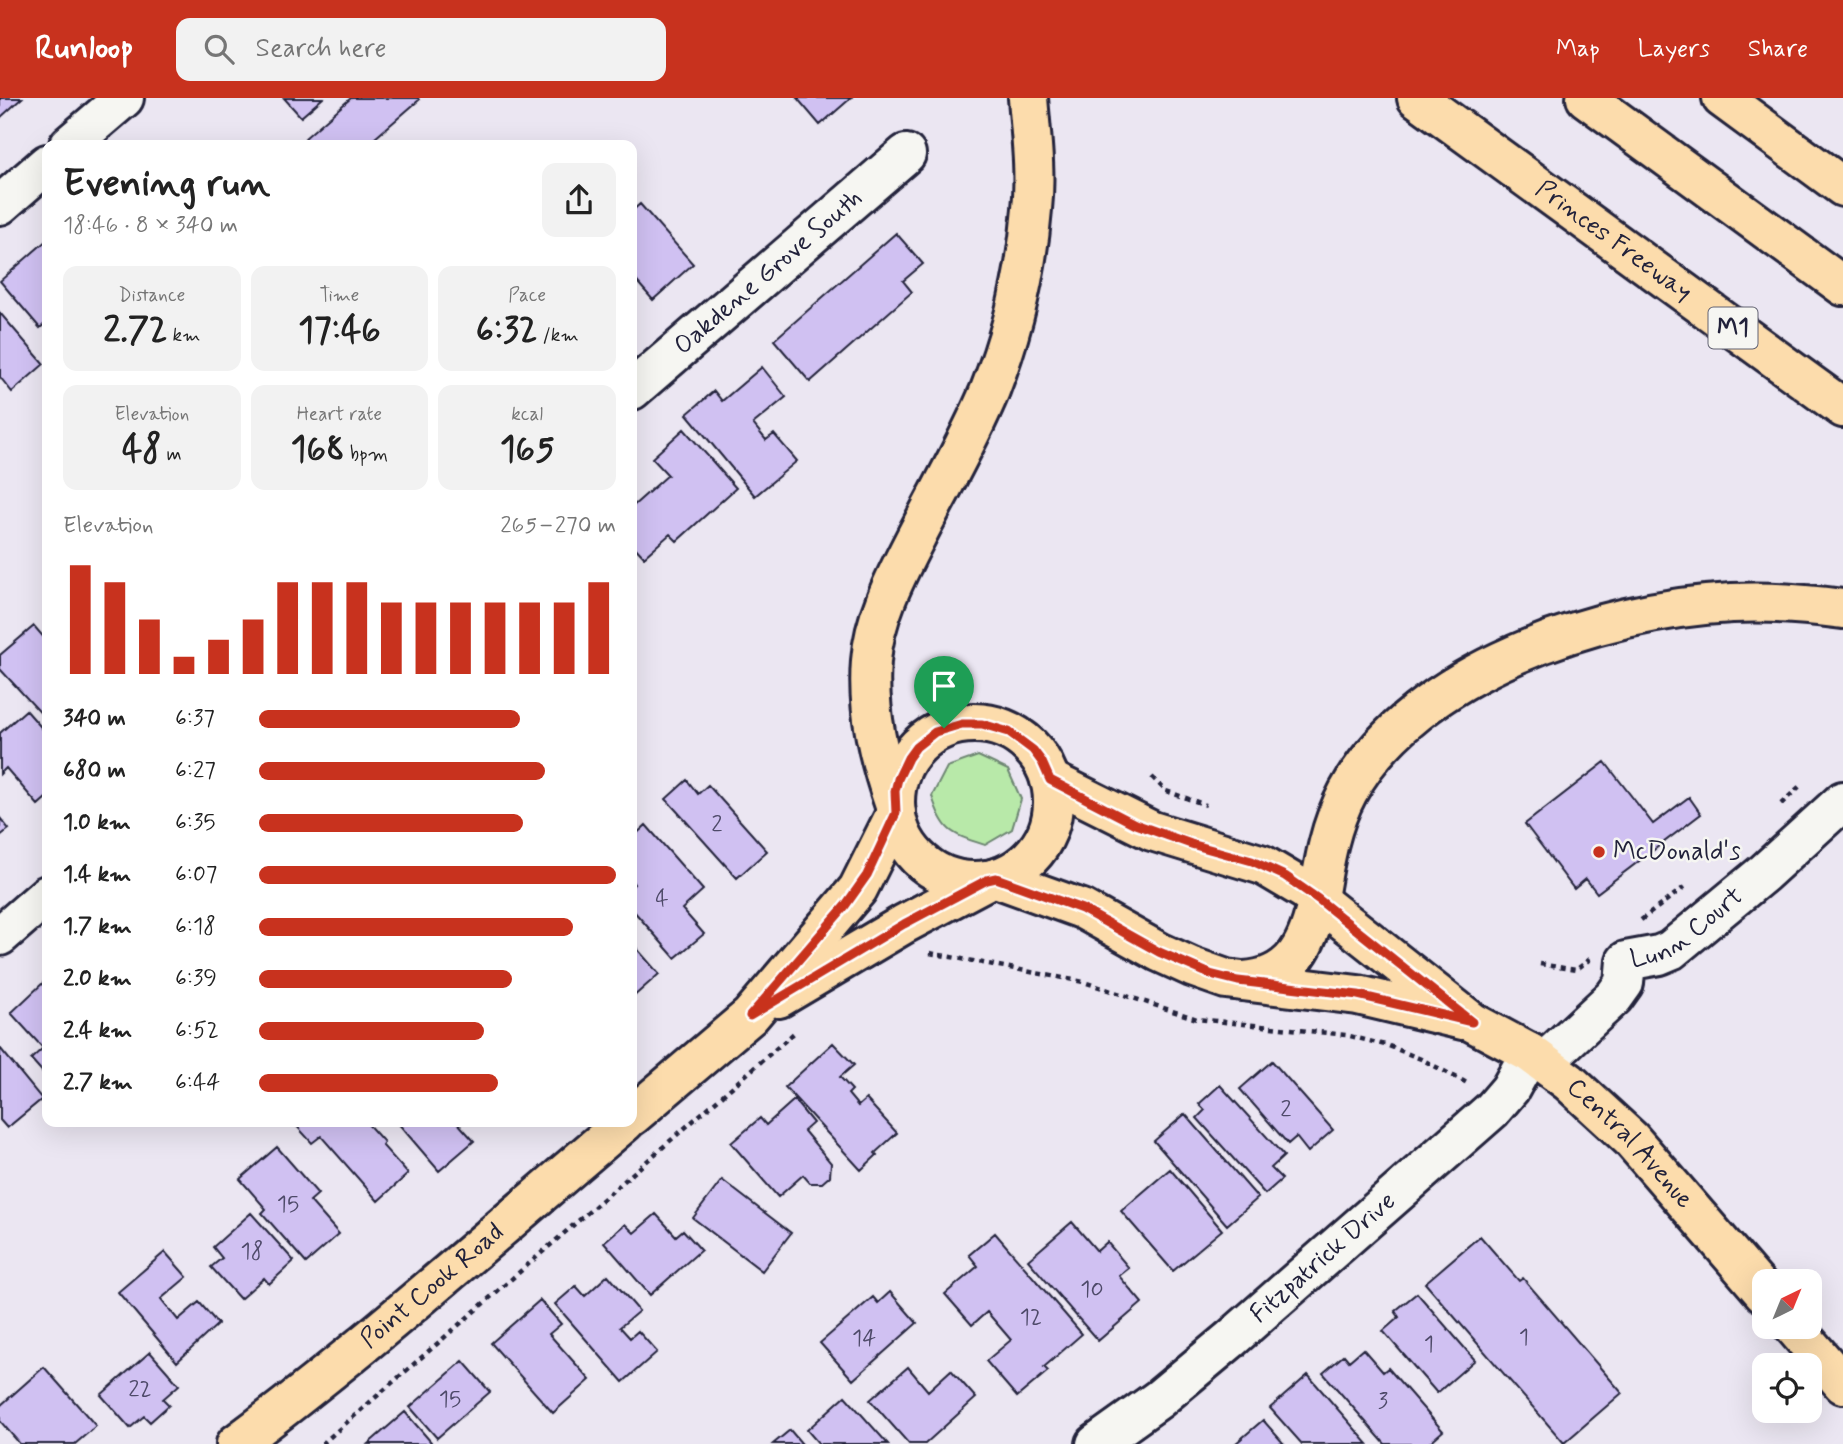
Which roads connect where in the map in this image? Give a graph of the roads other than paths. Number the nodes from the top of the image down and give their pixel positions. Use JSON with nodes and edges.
{"nodes":[{"id":1,"x":124,"y":98,"type":"edge"},
{"id":2,"x":1028,"y":98,"type":"edge"},
{"id":3,"x":1417,"y":98,"type":"edge"},
{"id":4,"x":1586,"y":98,"type":"edge"},
{"id":5,"x":1722,"y":98,"type":"edge"},
{"id":6,"x":75,"y":140,"type":"edge"},
{"id":7,"x":905,"y":153,"type":"dead end"},
{"id":8,"x":42,"y":168,"type":"edge"},
{"id":9,"x":1843,"y":187,"type":"edge"},
{"id":10,"x":0,"y":205,"type":"edge"},
{"id":11,"x":1843,"y":286,"type":"edge"},
{"id":12,"x":637,"y":386,"type":"edge"},
{"id":13,"x":1843,"y":408,"type":"edge"},
{"id":14,"x":1843,"y":608,"type":"edge"},
{"id":15,"x":1050,"y":780,"type":"junction"},
{"id":16,"x":1843,"y":801,"type":"edge"},
{"id":17,"x":896,"y":810,"type":"junction"},
{"id":18,"x":992,"y":879,"type":"junction"},
{"id":19,"x":42,"y":899,"type":"edge"},
{"id":20,"x":1318,"y":899,"type":"junction"},
{"id":21,"x":0,"y":936,"type":"edge"},
{"id":22,"x":1238,"y":981,"type":"junction"},
{"id":23,"x":750,"y":1016,"type":"junction"},
{"id":24,"x":1472,"y":1022,"type":"junction"},
{"id":25,"x":1537,"y":1057,"type":"junction"},
{"id":26,"x":637,"y":1112,"type":"edge"},
{"id":27,"x":619,"y":1127,"type":"edge"},
{"id":28,"x":1752,"y":1279,"type":"edge"},
{"id":29,"x":1804,"y":1339,"type":"edge"},
{"id":30,"x":1843,"y":1384,"type":"edge"},
{"id":31,"x":236,"y":1444,"type":"edge"},
{"id":32,"x":1096,"y":1444,"type":"edge"}],
"edges":[{"from":1,"to":6,"type":"street"},
{"from":2,"to":17,"type":"main road"},
{"from":3,"to":13,"type":"main road","name":"Princes Freeway","number":"M1"},
{"from":4,"to":11,"type":"main road"},
{"from":5,"to":9,"type":"main road"},
{"from":7,"to":12,"type":"street","name":"Oakdene Grove South"},
{"from":8,"to":10,"type":"street"},
{"from":14,"to":20,"type":"main road"},
{"from":15,"to":17,"type":"main road"},
{"from":15,"to":18,"type":"main road"},
{"from":15,"to":20,"type":"main road","name":"Central Avenue"},
{"from":16,"to":25,"type":"street","name":"Lunn Court"},
{"from":17,"to":18,"type":"main road"},
{"from":17,"to":23,"type":"main road"},
{"from":18,"to":22,"type":"main road","name":"Central Avenue"},
{"from":18,"to":23,"type":"main road"},
{"from":19,"to":21,"type":"street"},
{"from":20,"to":22,"type":"main road"},
{"from":20,"to":24,"type":"main road","name":"Central Avenue"},
{"from":22,"to":24,"type":"main road","name":"Central Avenue"},
{"from":23,"to":26,"type":"main road"},
{"from":24,"to":25,"type":"main road","name":"Central Avenue"},
{"from":25,"to":28,"type":"main road","name":"Central Avenue"},
{"from":25,"to":32,"type":"street","name":"Fitzpatrick Drive"},
{"from":27,"to":31,"type":"main road","name":"Point Cook Road"},
{"from":29,"to":30,"type":"main road"}]}
